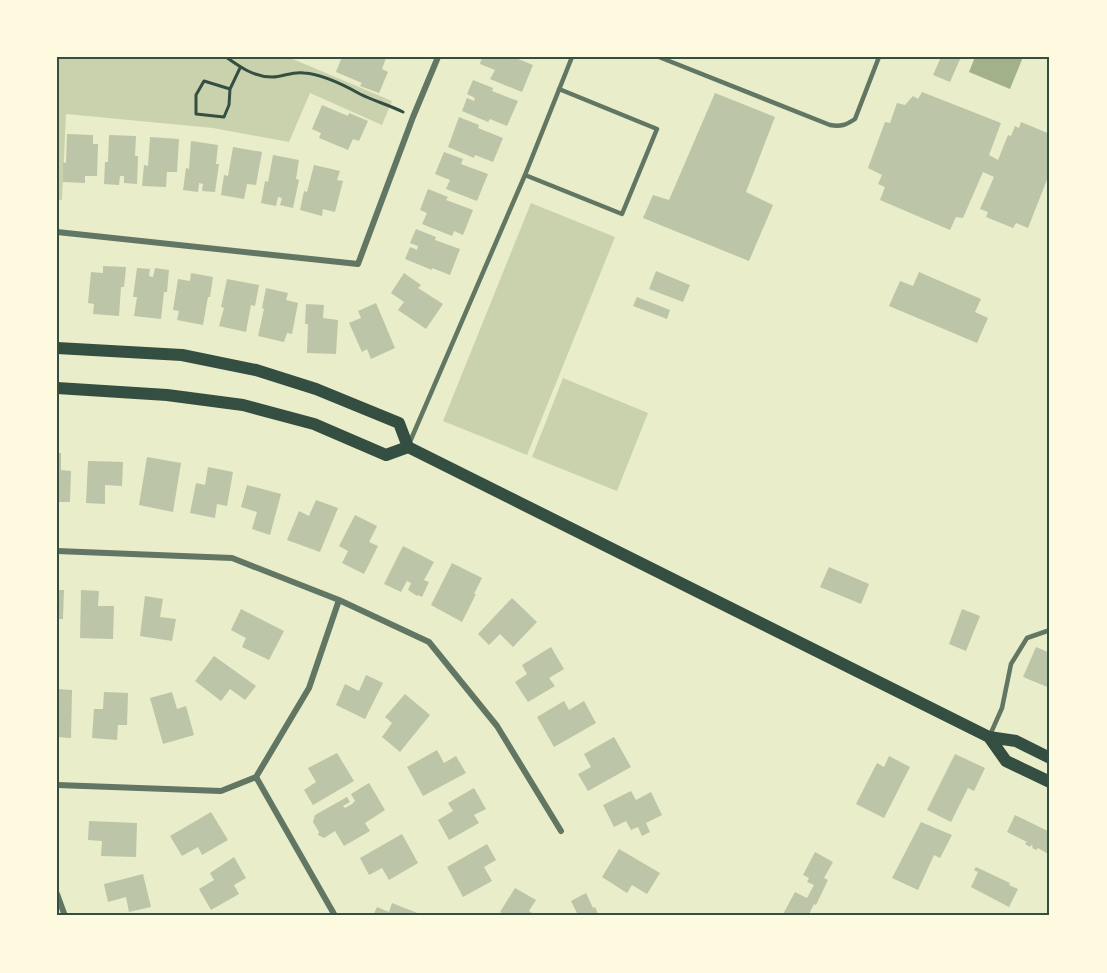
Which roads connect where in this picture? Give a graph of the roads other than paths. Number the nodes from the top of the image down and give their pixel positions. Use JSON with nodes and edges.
{"nodes":[{"id":1,"x":438,"y":57,"type":"edge"},
{"id":2,"x":573,"y":57,"type":"edge"},
{"id":3,"x":659,"y":57,"type":"edge"},
{"id":4,"x":879,"y":57,"type":"edge"},
{"id":5,"x":559,"y":89,"type":"junction"},
{"id":6,"x":525,"y":175,"type":"junction"},
{"id":7,"x":57,"y":232,"type":"edge"},
{"id":8,"x":57,"y":348,"type":"edge"},
{"id":9,"x":57,"y":388,"type":"edge"},
{"id":10,"x":408,"y":447,"type":"junction"},
{"id":11,"x":57,"y":551,"type":"edge"},
{"id":12,"x":339,"y":600,"type":"junction"},
{"id":13,"x":1050,"y":630,"type":"edge"},
{"id":14,"x":989,"y":737,"type":"junction"},
{"id":15,"x":1050,"y":758,"type":"edge"},
{"id":16,"x":256,"y":777,"type":"junction"},
{"id":17,"x":1050,"y":782,"type":"edge"},
{"id":18,"x":57,"y":785,"type":"edge"},
{"id":19,"x":561,"y":831,"type":"dead end"},
{"id":20,"x":57,"y":894,"type":"edge"},
{"id":21,"x":334,"y":914,"type":"dead end"},
{"id":22,"x":65,"y":916,"type":"edge"}],
"edges":[{"from":1,"to":7,"type":"street"},
{"from":2,"to":5,"type":"lane"},
{"from":3,"to":4,"type":"lane"},
{"from":5,"to":6,"type":"lane"},
{"from":5,"to":6,"type":"lane"},
{"from":6,"to":10,"type":"lane"},
{"from":8,"to":10,"type":"main road"},
{"from":9,"to":10,"type":"main road"},
{"from":10,"to":14,"type":"main road"},
{"from":11,"to":12,"type":"street"},
{"from":12,"to":16,"type":"street"},
{"from":12,"to":19,"type":"street"},
{"from":13,"to":14,"type":"lane"},
{"from":14,"to":15,"type":"main road"},
{"from":14,"to":17,"type":"main road"},
{"from":16,"to":18,"type":"street"},
{"from":16,"to":21,"type":"street"},
{"from":20,"to":22,"type":"street"}]}
